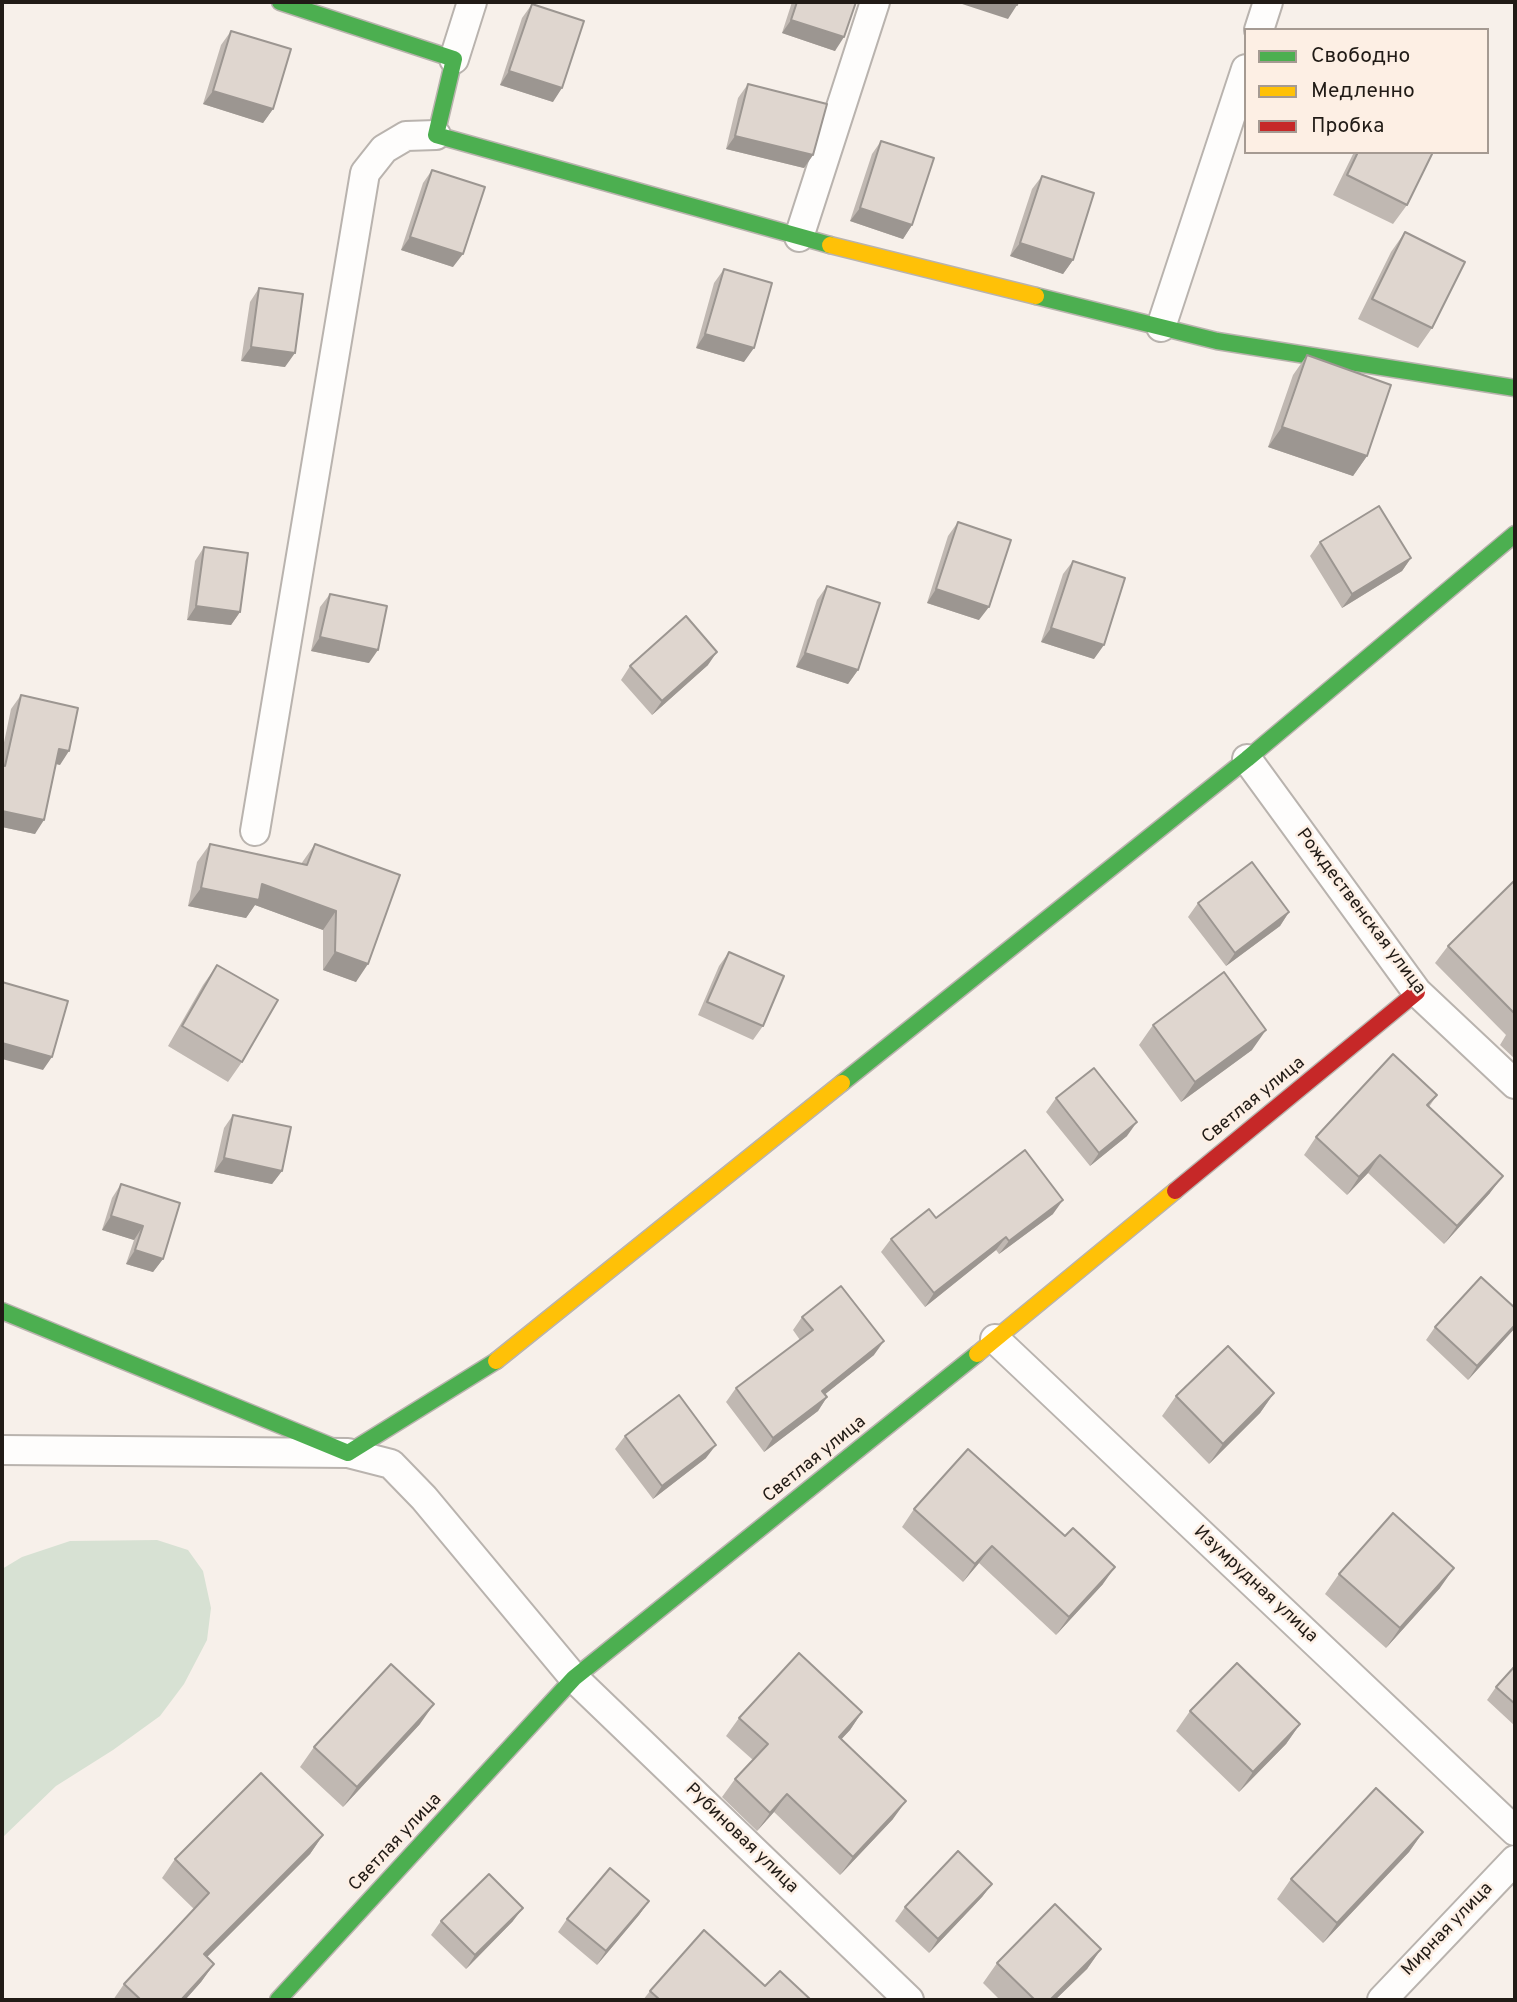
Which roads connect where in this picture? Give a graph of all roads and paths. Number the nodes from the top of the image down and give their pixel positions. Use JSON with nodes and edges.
{"nodes":[{"id":1,"x":279,"y":2,"type":"edge"},
{"id":2,"x":472,"y":2,"type":"edge"},
{"id":3,"x":875,"y":2,"type":"edge"},
{"id":4,"x":1268,"y":2,"type":"edge"},
{"id":5,"x":1260,"y":28,"type":"edge"},
{"id":6,"x":454,"y":59,"type":"junction"},
{"id":7,"x":1244,"y":75,"type":"edge"},
{"id":8,"x":436,"y":135,"type":"junction"},
{"id":9,"x":799,"y":237,"type":"junction"},
{"id":10,"x":1161,"y":327,"type":"junction"},
{"id":11,"x":1515,"y":388,"type":"edge"},
{"id":12,"x":1515,"y":534,"type":"edge"},
{"id":13,"x":1247,"y":759,"type":"junction"},
{"id":14,"x":255,"y":831,"type":"dead end"},
{"id":15,"x":1417,"y":992,"type":"junction"},
{"id":16,"x":1515,"y":1084,"type":"edge"},
{"id":17,"x":2,"y":1311,"type":"edge"},
{"id":18,"x":995,"y":1339,"type":"junction"},
{"id":19,"x":2,"y":1450,"type":"edge"},
{"id":20,"x":348,"y":1453,"type":"junction"},
{"id":21,"x":574,"y":1678,"type":"junction"},
{"id":22,"x":1515,"y":1831,"type":"edge"},
{"id":23,"x":1515,"y":1860,"type":"edge"},
{"id":24,"x":278,"y":2000,"type":"edge"},
{"id":25,"x":909,"y":2000,"type":"edge"},
{"id":26,"x":1382,"y":2000,"type":"edge"}],
"edges":[{"from":1,"to":6,"type":"street"},
{"from":2,"to":6,"type":"street"},
{"from":3,"to":9,"type":"street"},
{"from":4,"to":5,"type":"street"},
{"from":6,"to":8,"type":"street"},
{"from":7,"to":10,"type":"street"},
{"from":8,"to":9,"type":"street"},
{"from":8,"to":14,"type":"street"},
{"from":9,"to":10,"type":"street"},
{"from":10,"to":11,"type":"street"},
{"from":12,"to":13,"type":"street"},
{"from":13,"to":15,"type":"street","name":"Рождественская улица"},
{"from":13,"to":20,"type":"street"},
{"from":15,"to":16,"type":"street","name":"Рождественская улица"},
{"from":15,"to":18,"type":"street","name":"Светлая улица"},
{"from":17,"to":20,"type":"street"},
{"from":18,"to":21,"type":"street","name":"Светлая улица"},
{"from":18,"to":22,"type":"street","name":"Изумрудная улица"},
{"from":19,"to":20,"type":"street","name":"Рубиновая улица"},
{"from":20,"to":21,"type":"street","name":"Рубиновая улица"},
{"from":21,"to":24,"type":"street","name":"Светлая улица"},
{"from":21,"to":25,"type":"street","name":"Рубиновая улица"},
{"from":23,"to":26,"type":"street","name":"Мирная улица"}]}
